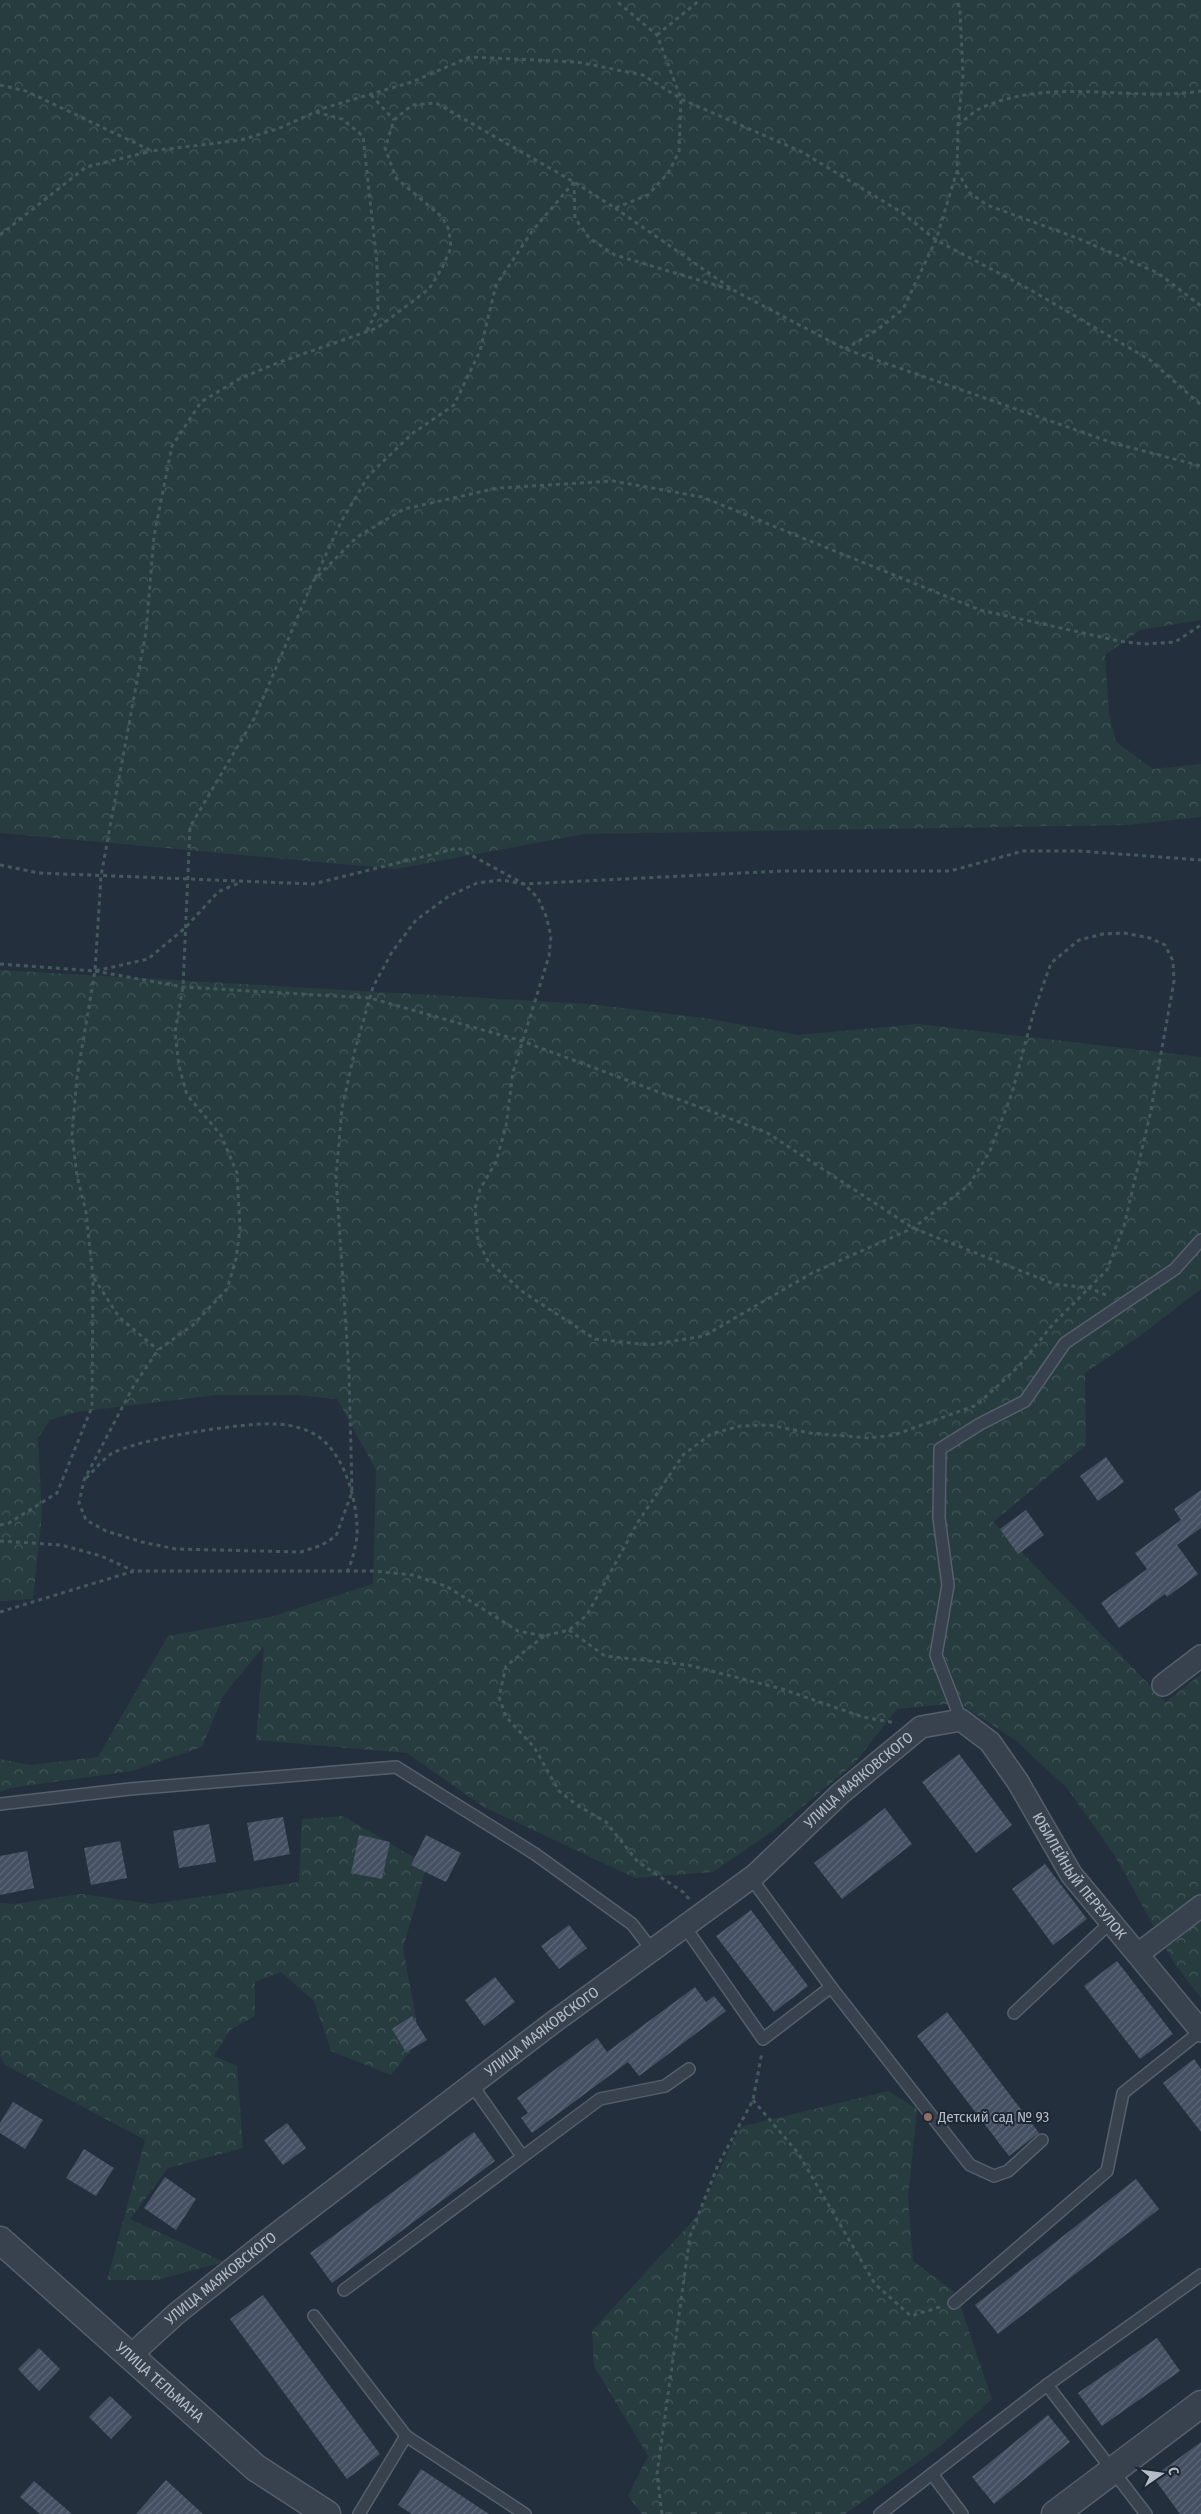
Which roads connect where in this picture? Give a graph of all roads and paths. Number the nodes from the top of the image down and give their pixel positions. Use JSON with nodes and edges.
{"nodes":[{"id":1,"x":615,"y":0,"type":"edge"},
{"id":2,"x":700,"y":0,"type":"edge"},
{"id":3,"x":957,"y":0,"type":"edge"},
{"id":4,"x":657,"y":35,"type":"junction"},
{"id":5,"x":0,"y":85,"type":"edge"},
{"id":6,"x":1201,"y":91,"type":"edge"},
{"id":7,"x":372,"y":95,"type":"junction"},
{"id":8,"x":681,"y":99,"type":"junction"},
{"id":9,"x":316,"y":112,"type":"junction"},
{"id":10,"x":394,"y":120,"type":"junction"},
{"id":11,"x":958,"y":125,"type":"junction"},
{"id":12,"x":152,"y":151,"type":"junction"},
{"id":13,"x":957,"y":171,"type":"junction"},
{"id":14,"x":574,"y":182,"type":"junction"},
{"id":15,"x":615,"y":208,"type":"junction"},
{"id":16,"x":0,"y":235,"type":"edge"},
{"id":17,"x":936,"y":240,"type":"junction"},
{"id":18,"x":735,"y":291,"type":"junction"},
{"id":19,"x":1201,"y":306,"type":"edge"},
{"id":20,"x":366,"y":333,"type":"junction"},
{"id":21,"x":845,"y":349,"type":"junction"},
{"id":22,"x":1201,"y":405,"type":"edge"},
{"id":23,"x":1201,"y":466,"type":"edge"},
{"id":24,"x":313,"y":581,"type":"junction"},
{"id":25,"x":1201,"y":625,"type":"edge"},
{"id":26,"x":1201,"y":860,"type":"edge"},
{"id":27,"x":0,"y":865,"type":"edge"},
{"id":28,"x":101,"y":876,"type":"junction"},
{"id":29,"x":187,"y":879,"type":"junction"},
{"id":30,"x":242,"y":881,"type":"junction"},
{"id":31,"x":524,"y":884,"type":"junction"},
{"id":32,"x":185,"y":928,"type":"junction"},
{"id":33,"x":0,"y":964,"type":"edge"},
{"id":34,"x":95,"y":970,"type":"junction"},
{"id":35,"x":183,"y":987,"type":"junction"},
{"id":36,"x":370,"y":998,"type":"junction"},
{"id":37,"x":522,"y":1041,"type":"junction"},
{"id":38,"x":913,"y":1228,"type":"junction"},
{"id":39,"x":1201,"y":1240,"type":"edge"},
{"id":40,"x":94,"y":1277,"type":"junction"},
{"id":41,"x":1089,"y":1288,"type":"junction"},
{"id":42,"x":1112,"y":1297,"type":"dead end"},
{"id":43,"x":158,"y":1350,"type":"junction"},
{"id":44,"x":84,"y":1480,"type":"junction"},
{"id":45,"x":352,"y":1492,"type":"junction"},
{"id":46,"x":0,"y":1525,"type":"edge"},
{"id":47,"x":0,"y":1541,"type":"edge"},
{"id":48,"x":134,"y":1571,"type":"junction"},
{"id":49,"x":347,"y":1573,"type":"junction"},
{"id":50,"x":0,"y":1612,"type":"edge"},
{"id":51,"x":569,"y":1630,"type":"junction"},
{"id":52,"x":544,"y":1636,"type":"junction"},
{"id":53,"x":1201,"y":1656,"type":"edge"},
{"id":54,"x":1163,"y":1685,"type":"dead end"},
{"id":55,"x":961,"y":1720,"type":"junction"},
{"id":56,"x":921,"y":1727,"type":"junction"},
{"id":57,"x":0,"y":1804,"type":"edge"},
{"id":58,"x":751,"y":1878,"type":"junction"},
{"id":59,"x":1201,"y":1906,"type":"edge"},
{"id":60,"x":693,"y":1920,"type":"junction"},
{"id":61,"x":1111,"y":1922,"type":"junction"},
{"id":62,"x":652,"y":1950,"type":"junction"},
{"id":63,"x":1138,"y":1954,"type":"junction"},
{"id":64,"x":831,"y":1987,"type":"junction"},
{"id":65,"x":1014,"y":2013,"type":"dead end"},
{"id":66,"x":1201,"y":2031,"type":"edge"},
{"id":67,"x":763,"y":2039,"type":"junction"},
{"id":68,"x":690,"y":2069,"type":"dead end"},
{"id":69,"x":472,"y":2085,"type":"junction"},
{"id":70,"x":753,"y":2100,"type":"junction"},
{"id":71,"x":1042,"y":2140,"type":"dead end"},
{"id":72,"x":522,"y":2156,"type":"junction"},
{"id":73,"x":0,"y":2240,"type":"edge"},
{"id":74,"x":1201,"y":2275,"type":"edge"},
{"id":75,"x":344,"y":2290,"type":"dead end"},
{"id":76,"x":954,"y":2302,"type":"joint"},
{"id":77,"x":314,"y":2316,"type":"dead end"},
{"id":78,"x":129,"y":2357,"type":"junction"},
{"id":79,"x":1047,"y":2385,"type":"junction"},
{"id":80,"x":1201,"y":2404,"type":"edge"},
{"id":81,"x":406,"y":2436,"type":"junction"},
{"id":82,"x":1112,"y":2470,"type":"junction"},
{"id":83,"x":932,"y":2474,"type":"junction"},
{"id":84,"x":326,"y":2514,"type":"edge"},
{"id":85,"x":359,"y":2514,"type":"edge"},
{"id":86,"x":526,"y":2514,"type":"edge"},
{"id":87,"x":662,"y":2514,"type":"edge"},
{"id":88,"x":880,"y":2514,"type":"edge"},
{"id":89,"x":962,"y":2514,"type":"edge"},
{"id":90,"x":1055,"y":2514,"type":"edge"},
{"id":91,"x":1146,"y":2514,"type":"edge"}],
"edges":[{"from":1,"to":4,"type":"path"},
{"from":2,"to":4,"type":"path"},
{"from":3,"to":11,"type":"path"},
{"from":4,"to":8,"type":"path"},
{"from":5,"to":12,"type":"path"},
{"from":6,"to":11,"type":"path"},
{"from":7,"to":8,"type":"path"},
{"from":7,"to":9,"type":"path"},
{"from":7,"to":10,"type":"path"},
{"from":8,"to":15,"type":"path"},
{"from":8,"to":17,"type":"path"},
{"from":9,"to":12,"type":"path"},
{"from":9,"to":20,"type":"path"},
{"from":10,"to":14,"type":"path"},
{"from":10,"to":20,"type":"path"},
{"from":11,"to":13,"type":"path"},
{"from":12,"to":16,"type":"path"},
{"from":13,"to":17,"type":"path"},
{"from":13,"to":19,"type":"path"},
{"from":14,"to":15,"type":"path"},
{"from":14,"to":18,"type":"path"},
{"from":14,"to":24,"type":"path"},
{"from":15,"to":18,"type":"path"},
{"from":17,"to":21,"type":"path"},
{"from":17,"to":22,"type":"path"},
{"from":18,"to":21,"type":"path"},
{"from":20,"to":28,"type":"path"},
{"from":21,"to":23,"type":"path"},
{"from":24,"to":25,"type":"path"},
{"from":24,"to":29,"type":"path"},
{"from":26,"to":31,"type":"path"},
{"from":27,"to":28,"type":"path"},
{"from":28,"to":29,"type":"path"},
{"from":28,"to":34,"type":"path"},
{"from":29,"to":30,"type":"path"},
{"from":29,"to":32,"type":"path"},
{"from":30,"to":31,"type":"path"},
{"from":30,"to":32,"type":"path"},
{"from":31,"to":36,"type":"path"},
{"from":31,"to":37,"type":"path"},
{"from":32,"to":34,"type":"path"},
{"from":32,"to":35,"type":"path"},
{"from":33,"to":34,"type":"path"},
{"from":34,"to":35,"type":"path"},
{"from":34,"to":40,"type":"path"},
{"from":35,"to":36,"type":"path"},
{"from":35,"to":43,"type":"path"},
{"from":36,"to":37,"type":"path"},
{"from":36,"to":45,"type":"path"},
{"from":37,"to":38,"type":"path"},
{"from":37,"to":38,"type":"path"},
{"from":38,"to":41,"type":"path"},
{"from":38,"to":41,"type":"path"},
{"from":39,"to":55,"type":"lane"},
{"from":40,"to":43,"type":"path"},
{"from":40,"to":46,"type":"path"},
{"from":41,"to":42,"type":"path"},
{"from":41,"to":51,"type":"path"},
{"from":43,"to":44,"type":"path"},
{"from":44,"to":45,"type":"path"},
{"from":44,"to":45,"type":"path"},
{"from":45,"to":49,"type":"path"},
{"from":47,"to":48,"type":"path"},
{"from":48,"to":49,"type":"path"},
{"from":48,"to":50,"type":"path"},
{"from":49,"to":52,"type":"path"},
{"from":51,"to":52,"type":"path"},
{"from":51,"to":56,"type":"path"},
{"from":52,"to":60,"type":"path"},
{"from":53,"to":54,"type":"street"},
{"from":55,"to":56,"type":"street","name":"УЛИЦА МАЯКОВСКОГО"},
{"from":55,"to":61,"type":"street","name":"ЮБИЛЕЙНЫЙ ПЕРЕУЛОК"},
{"from":56,"to":58,"type":"street","name":"УЛИЦА МАЯКОВСКОГО"},
{"from":57,"to":62,"type":"lane"},
{"from":58,"to":60,"type":"street","name":"УЛИЦА МАЯКОВСКОГО"},
{"from":58,"to":64,"type":"lane"},
{"from":59,"to":63,"type":"street"},
{"from":60,"to":62,"type":"street","name":"УЛИЦА МАЯКОВСКОГО"},
{"from":60,"to":67,"type":"lane"},
{"from":61,"to":63,"type":"street","name":"ЮБИЛЕЙНЫЙ ПЕРЕУЛОК"},
{"from":61,"to":65,"type":"lane"},
{"from":62,"to":69,"type":"street","name":"УЛИЦА МАЯКОВСКОГО"},
{"from":63,"to":66,"type":"street","name":"ЮБИЛЕЙНЫЙ ПЕРЕУЛОК"},
{"from":64,"to":67,"type":"lane"},
{"from":64,"to":71,"type":"lane"},
{"from":66,"to":76,"type":"lane"},
{"from":67,"to":70,"type":"path"},
{"from":68,"to":72,"type":"lane"},
{"from":69,"to":72,"type":"lane"},
{"from":69,"to":78,"type":"street","name":"УЛИЦА МАЯКОВСКОГО"},
{"from":70,"to":76,"type":"path"},
{"from":70,"to":87,"type":"path"},
{"from":72,"to":75,"type":"lane"},
{"from":73,"to":78,"type":"street","name":"УЛИЦА ТЕЛЬМАНА"},
{"from":74,"to":79,"type":"lane"},
{"from":77,"to":81,"type":"lane"},
{"from":78,"to":84,"type":"street","name":"УЛИЦА ТЕЛЬМАНА"},
{"from":79,"to":82,"type":"lane"},
{"from":79,"to":83,"type":"lane"},
{"from":80,"to":82,"type":"street"},
{"from":81,"to":85,"type":"lane"},
{"from":81,"to":86,"type":"lane"},
{"from":82,"to":90,"type":"street"},
{"from":82,"to":91,"type":"lane"},
{"from":83,"to":88,"type":"lane"},
{"from":83,"to":89,"type":"lane"}]}
